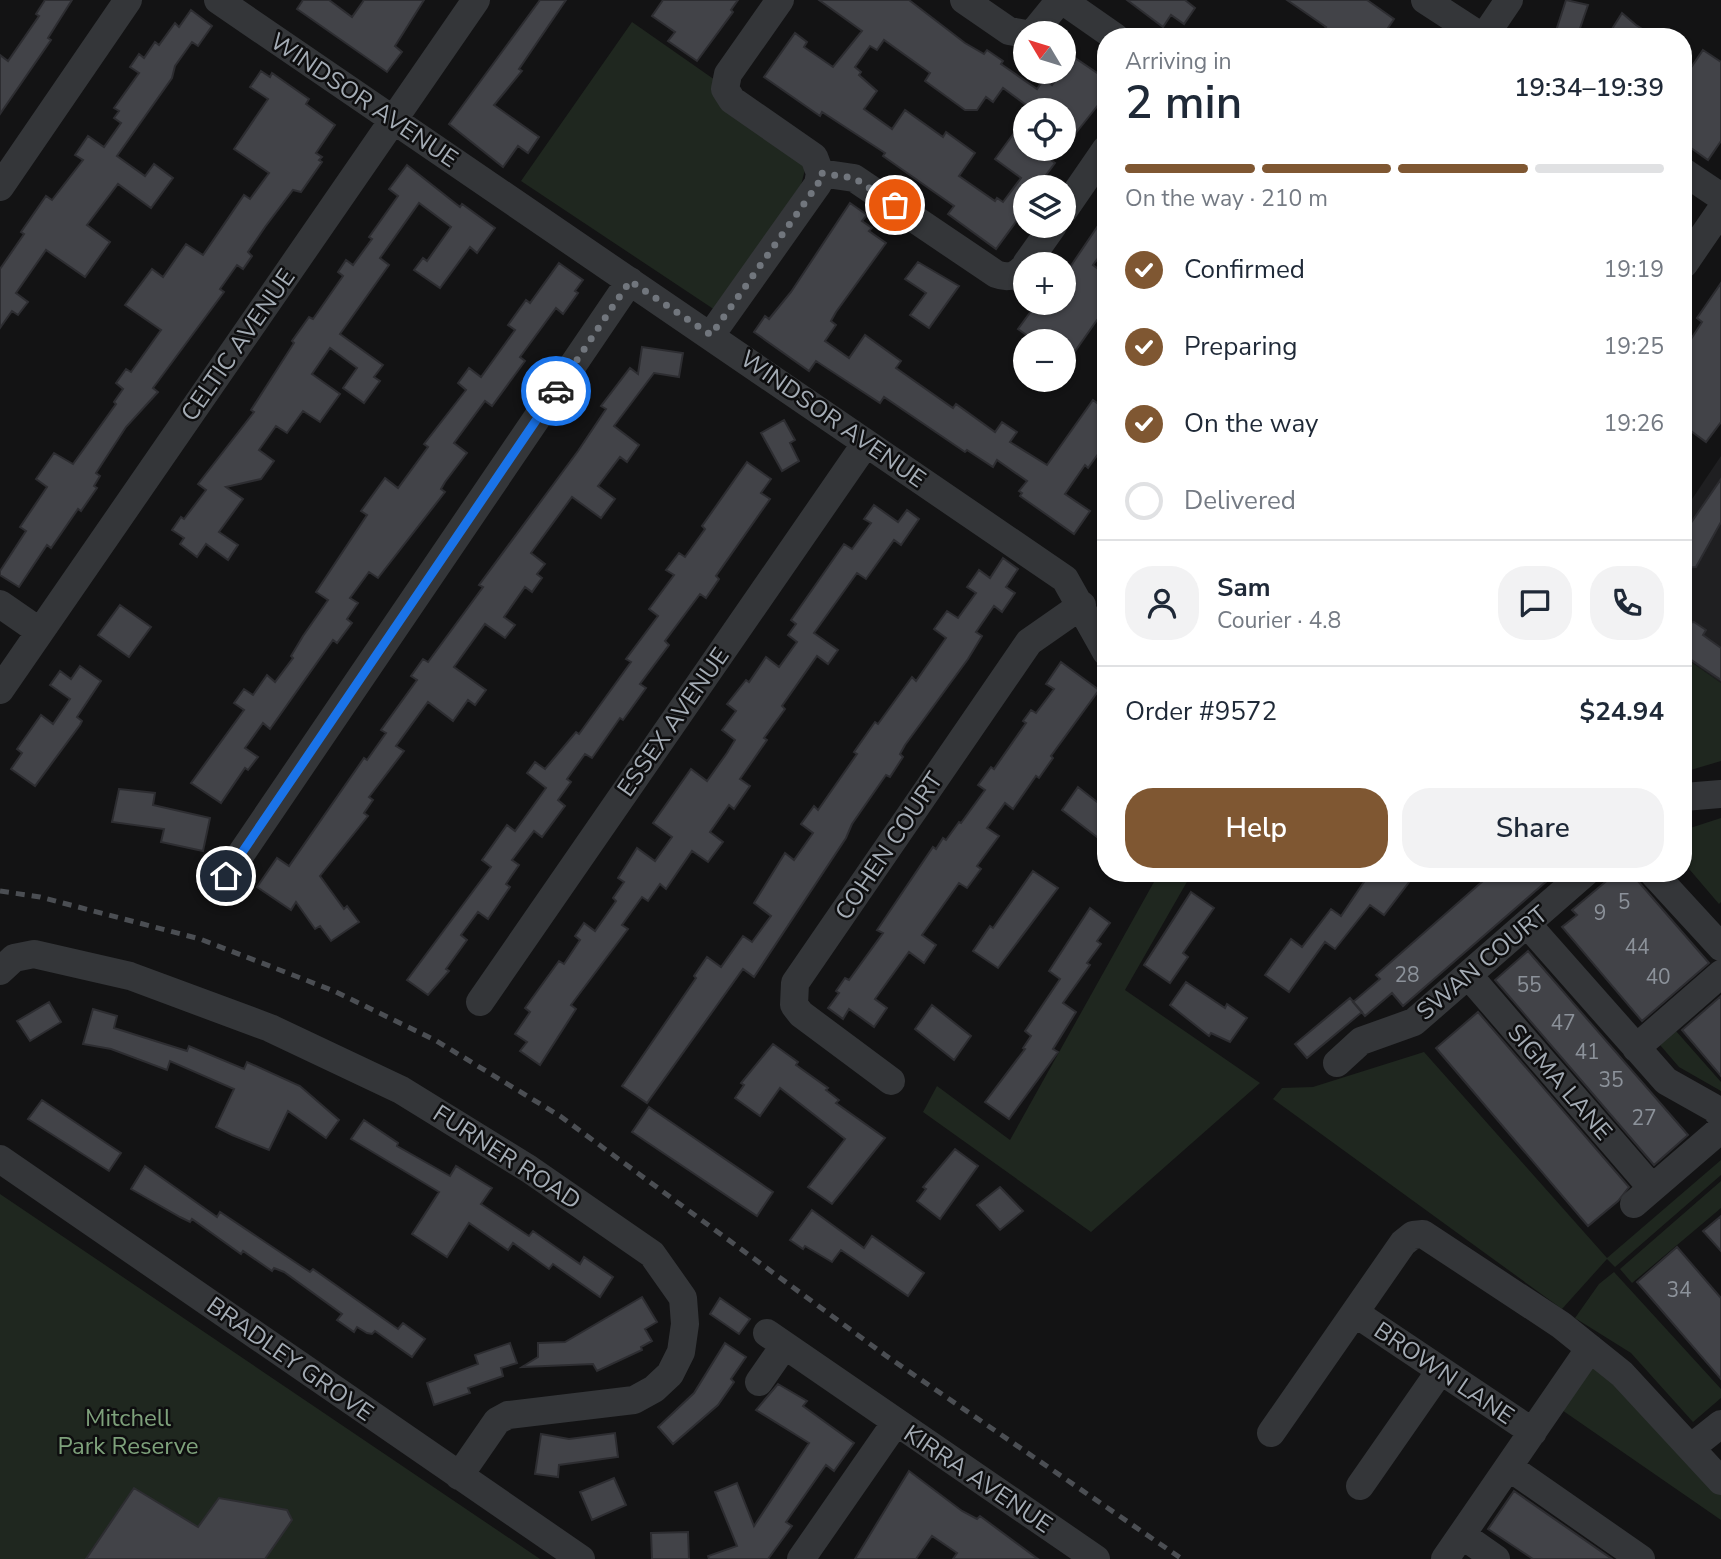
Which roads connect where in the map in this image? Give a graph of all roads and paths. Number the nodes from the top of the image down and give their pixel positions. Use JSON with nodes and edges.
{"nodes":[{"id":1,"x":128,"y":0,"type":"edge"},
{"id":2,"x":218,"y":0,"type":"edge"},
{"id":3,"x":476,"y":0,"type":"edge"},
{"id":4,"x":780,"y":0,"type":"edge"},
{"id":5,"x":964,"y":0,"type":"edge"},
{"id":6,"x":1061,"y":0,"type":"edge"},
{"id":7,"x":1425,"y":0,"type":"edge"},
{"id":8,"x":1509,"y":0,"type":"edge"},
{"id":9,"x":1043,"y":21,"type":"edge"},
{"id":10,"x":1102,"y":28,"type":"edge"},
{"id":11,"x":1469,"y":28,"type":"edge"},
{"id":12,"x":1489,"y":28,"type":"edge"},
{"id":13,"x":1013,"y":32,"type":"edge"},
{"id":14,"x":394,"y":120,"type":"junction"},
{"id":15,"x":1097,"y":162,"type":"edge"},
{"id":16,"x":820,"y":173,"type":"junction"},
{"id":17,"x":1692,"y":177,"type":"edge"},
{"id":18,"x":0,"y":187,"type":"edge"},
{"id":19,"x":1076,"y":192,"type":"edge"},
{"id":20,"x":1721,"y":197,"type":"edge"},
{"id":21,"x":1721,"y":210,"type":"edge"},
{"id":22,"x":1692,"y":252,"type":"edge"},
{"id":23,"x":1013,"y":275,"type":"edge"},
{"id":24,"x":630,"y":281,"type":"junction"},
{"id":25,"x":711,"y":335,"type":"junction"},
{"id":26,"x":866,"y":443,"type":"junction"},
{"id":27,"x":0,"y":604,"type":"edge"},
{"id":28,"x":1082,"y":605,"type":"junction"},
{"id":29,"x":39,"y":631,"type":"junction"},
{"id":30,"x":1097,"y":634,"type":"edge"},
{"id":31,"x":0,"y":690,"type":"edge"},
{"id":32,"x":226,"y":876,"type":"dead end"},
{"id":33,"x":1575,"y":882,"type":"edge"},
{"id":34,"x":1661,"y":882,"type":"edge"},
{"id":35,"x":1528,"y":925,"type":"junction"},
{"id":36,"x":1721,"y":947,"type":"edge"},
{"id":37,"x":0,"y":971,"type":"edge"},
{"id":38,"x":1721,"y":974,"type":"edge"},
{"id":39,"x":1469,"y":976,"type":"junction"},
{"id":40,"x":480,"y":1002,"type":"dead end"},
{"id":41,"x":1636,"y":1048,"type":"junction"},
{"id":42,"x":1337,"y":1063,"type":"dead end"},
{"id":43,"x":891,"y":1081,"type":"dead end"},
{"id":44,"x":1721,"y":1116,"type":"edge"},
{"id":45,"x":1721,"y":1129,"type":"edge"},
{"id":46,"x":0,"y":1159,"type":"edge"},
{"id":47,"x":1355,"y":1313,"type":"junction"},
{"id":48,"x":1590,"y":1348,"type":"junction"},
{"id":49,"x":1440,"y":1371,"type":"junction"},
{"id":50,"x":759,"y":1382,"type":"dead end"},
{"id":51,"x":896,"y":1422,"type":"junction"},
{"id":52,"x":1721,"y":1424,"type":"edge"},
{"id":53,"x":1533,"y":1432,"type":"junction"},
{"id":54,"x":1271,"y":1433,"type":"dead end"},
{"id":55,"x":1692,"y":1447,"type":"junction"},
{"id":56,"x":1509,"y":1467,"type":"junction"},
{"id":57,"x":459,"y":1476,"type":"junction"},
{"id":58,"x":1721,"y":1481,"type":"edge"},
{"id":59,"x":1360,"y":1486,"type":"dead end"},
{"id":60,"x":1462,"y":1535,"type":"junction"},
{"id":61,"x":582,"y":1559,"type":"edge"},
{"id":62,"x":801,"y":1559,"type":"edge"},
{"id":63,"x":1096,"y":1559,"type":"edge"},
{"id":64,"x":1445,"y":1559,"type":"edge"},
{"id":65,"x":1496,"y":1559,"type":"edge"},
{"id":66,"x":1641,"y":1559,"type":"edge"}],
"edges":[{"from":1,"to":18,"type":"street"},
{"from":2,"to":14,"type":"street","name":"WINDSOR AVENUE"},
{"from":3,"to":14,"type":"street","name":"CELTIC AVENUE"},
{"from":4,"to":16,"type":"street"},
{"from":5,"to":13,"type":"street"},
{"from":6,"to":9,"type":"street"},
{"from":6,"to":10,"type":"street"},
{"from":7,"to":11,"type":"street"},
{"from":8,"to":12,"type":"street"},
{"from":14,"to":24,"type":"street","name":"WINDSOR AVENUE"},
{"from":14,"to":29,"type":"street","name":"CELTIC AVENUE"},
{"from":15,"to":19,"type":"street"},
{"from":16,"to":23,"type":"street"},
{"from":16,"to":25,"type":"street"},
{"from":17,"to":20,"type":"street"},
{"from":21,"to":22,"type":"street"},
{"from":24,"to":25,"type":"street","name":"WINDSOR AVENUE"},
{"from":24,"to":32,"type":"street"},
{"from":25,"to":26,"type":"street","name":"WINDSOR AVENUE"},
{"from":26,"to":28,"type":"street","name":"WINDSOR AVENUE"},
{"from":26,"to":40,"type":"street","name":"ESSEX AVENUE"},
{"from":27,"to":29,"type":"street"},
{"from":28,"to":30,"type":"street","name":"WINDSOR AVENUE"},
{"from":28,"to":43,"type":"street","name":"COHEN COURT"},
{"from":29,"to":31,"type":"street","name":"CELTIC AVENUE"},
{"from":33,"to":35,"type":"street","name":"SWAN COURT"},
{"from":34,"to":36,"type":"street"},
{"from":35,"to":39,"type":"street","name":"SWAN COURT"},
{"from":35,"to":41,"type":"street"},
{"from":37,"to":57,"type":"street","name":"FURNER ROAD"},
{"from":38,"to":41,"type":"street"},
{"from":39,"to":42,"type":"street","name":"SWAN COURT"},
{"from":39,"to":45,"type":"street","name":"SIGMA LANE"},
{"from":41,"to":44,"type":"street"},
{"from":46,"to":57,"type":"street","name":"BRADLEY GROVE"},
{"from":47,"to":48,"type":"street"},
{"from":47,"to":49,"type":"street","name":"BROWN LANE"},
{"from":47,"to":54,"type":"street"},
{"from":48,"to":53,"type":"street"},
{"from":48,"to":55,"type":"street"},
{"from":49,"to":53,"type":"street","name":"BROWN LANE"},
{"from":49,"to":59,"type":"street"},
{"from":50,"to":51,"type":"street","name":"KIRRA AVENUE"},
{"from":51,"to":62,"type":"street","name":"KIRRA AVENUE"},
{"from":51,"to":63,"type":"street","name":"KIRRA AVENUE"},
{"from":52,"to":55,"type":"street"},
{"from":53,"to":56,"type":"street"},
{"from":55,"to":58,"type":"street"},
{"from":56,"to":60,"type":"street"},
{"from":56,"to":66,"type":"street"},
{"from":57,"to":61,"type":"street","name":"BRADLEY GROVE"},
{"from":60,"to":64,"type":"street"},
{"from":60,"to":65,"type":"street"}]}
